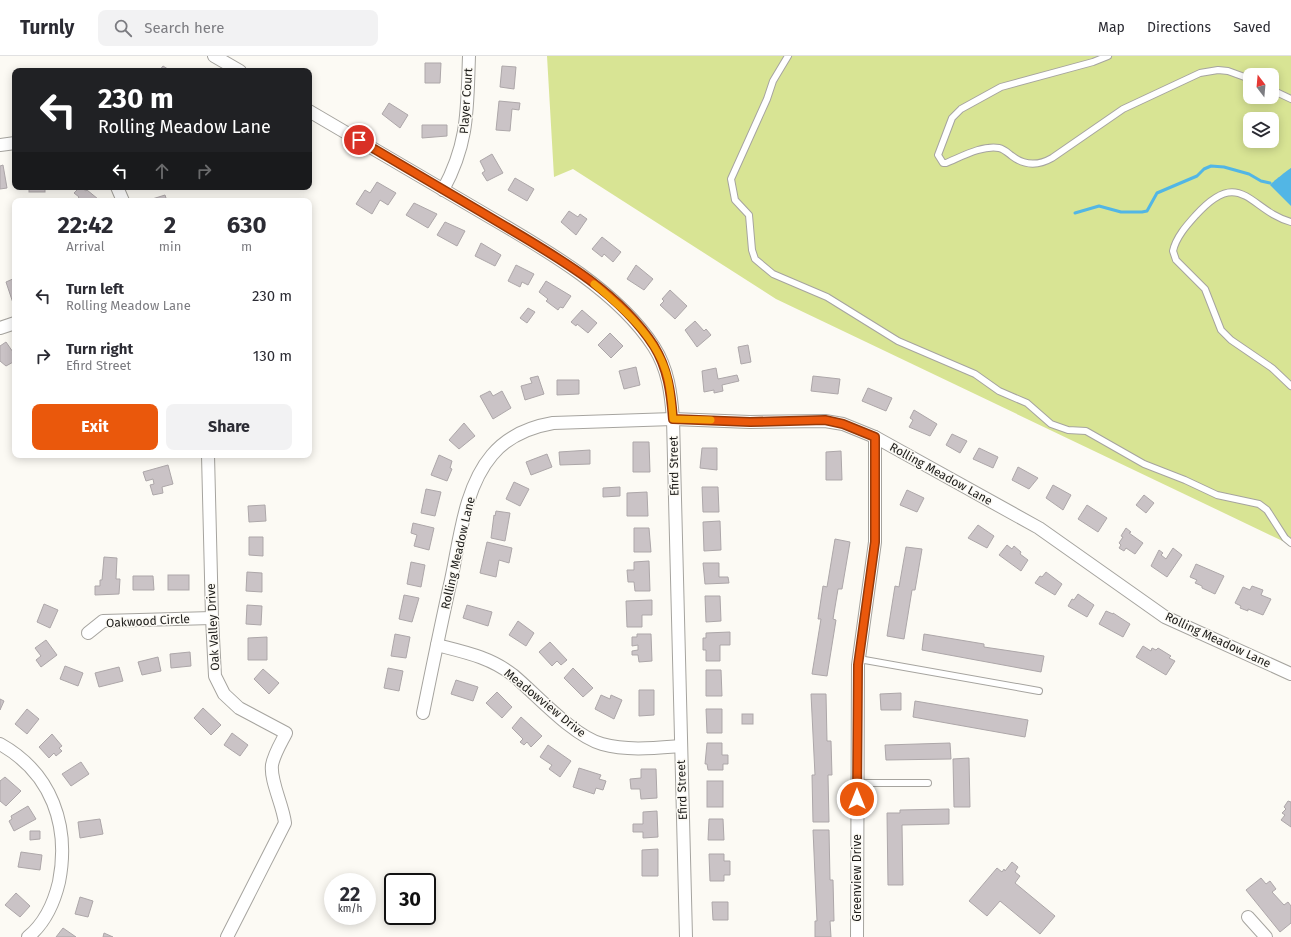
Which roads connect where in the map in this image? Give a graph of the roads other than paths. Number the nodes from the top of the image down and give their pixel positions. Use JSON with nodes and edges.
{"nodes":[{"id":1,"x":214,"y":56,"type":"edge"},
{"id":2,"x":469,"y":56,"type":"edge"},
{"id":3,"x":788,"y":56,"type":"edge"},
{"id":4,"x":1108,"y":56,"type":"edge"},
{"id":5,"x":235,"y":68,"type":"edge"},
{"id":6,"x":1243,"y":77,"type":"edge"},
{"id":7,"x":1279,"y":94,"type":"edge"},
{"id":8,"x":1291,"y":100,"type":"edge"},
{"id":9,"x":312,"y":113,"type":"edge"},
{"id":10,"x":12,"y":143,"type":"edge"},
{"id":11,"x":0,"y":145,"type":"edge"},
{"id":12,"x":443,"y":190,"type":"junction"},
{"id":13,"x":1291,"y":222,"type":"edge"},
{"id":14,"x":12,"y":324,"type":"edge"},
{"id":15,"x":0,"y":328,"type":"edge"},
{"id":16,"x":1291,"y":386,"type":"edge"},
{"id":17,"x":673,"y":419,"type":"junction"},
{"id":18,"x":875,"y":437,"type":"junction"},
{"id":19,"x":208,"y":458,"type":"edge"},
{"id":20,"x":1291,"y":543,"type":"edge"},
{"id":21,"x":212,"y":618,"type":"junction"},
{"id":22,"x":88,"y":633,"type":"dead end"},
{"id":23,"x":437,"y":645,"type":"junction"},
{"id":24,"x":859,"y":659,"type":"junction"},
{"id":25,"x":1291,"y":674,"type":"edge"},
{"id":26,"x":1039,"y":691,"type":"dead end"},
{"id":27,"x":422,"y":713,"type":"dead end"},
{"id":28,"x":0,"y":744,"type":"edge"},
{"id":29,"x":681,"y":746,"type":"junction"},
{"id":30,"x":858,"y":783,"type":"junction"},
{"id":31,"x":928,"y":783,"type":"dead end"},
{"id":32,"x":1248,"y":917,"type":"dead end"},
{"id":33,"x":28,"y":937,"type":"edge"},
{"id":34,"x":227,"y":937,"type":"edge"},
{"id":35,"x":686,"y":937,"type":"edge"},
{"id":36,"x":857,"y":937,"type":"edge"},
{"id":37,"x":1266,"y":937,"type":"edge"}],
"edges":[{"from":1,"to":5,"type":"street"},
{"from":2,"to":12,"type":"street","name":"Player Court"},
{"from":3,"to":20,"type":"lane"},
{"from":4,"to":6,"type":"lane"},
{"from":7,"to":8,"type":"lane"},
{"from":9,"to":12,"type":"street","name":"Efird Street"},
{"from":10,"to":11,"type":"street"},
{"from":12,"to":17,"type":"street","name":"Efird Street"},
{"from":13,"to":16,"type":"lane"},
{"from":14,"to":15,"type":"street"},
{"from":17,"to":18,"type":"street","name":"Rolling Meadow Lane"},
{"from":17,"to":23,"type":"street","name":"Rolling Meadow Lane"},
{"from":17,"to":29,"type":"street","name":"Efird Street"},
{"from":18,"to":24,"type":"street","name":"Greenview Drive"},
{"from":18,"to":25,"type":"street","name":"Rolling Meadow Lane"},
{"from":19,"to":21,"type":"street","name":"Oak Valley Drive"},
{"from":21,"to":22,"type":"street","name":"Oakwood Circle"},
{"from":21,"to":34,"type":"street","name":"Oak Valley Drive"},
{"from":23,"to":27,"type":"street","name":"Rolling Meadow Lane"},
{"from":23,"to":29,"type":"street","name":"Meadowview Drive"},
{"from":24,"to":26,"type":"lane"},
{"from":24,"to":30,"type":"street","name":"Greenview Drive"},
{"from":28,"to":33,"type":"street"},
{"from":29,"to":35,"type":"street","name":"Efird Street"},
{"from":30,"to":31,"type":"lane"},
{"from":30,"to":36,"type":"street","name":"Greenview Drive"},
{"from":32,"to":37,"type":"street"}]}
